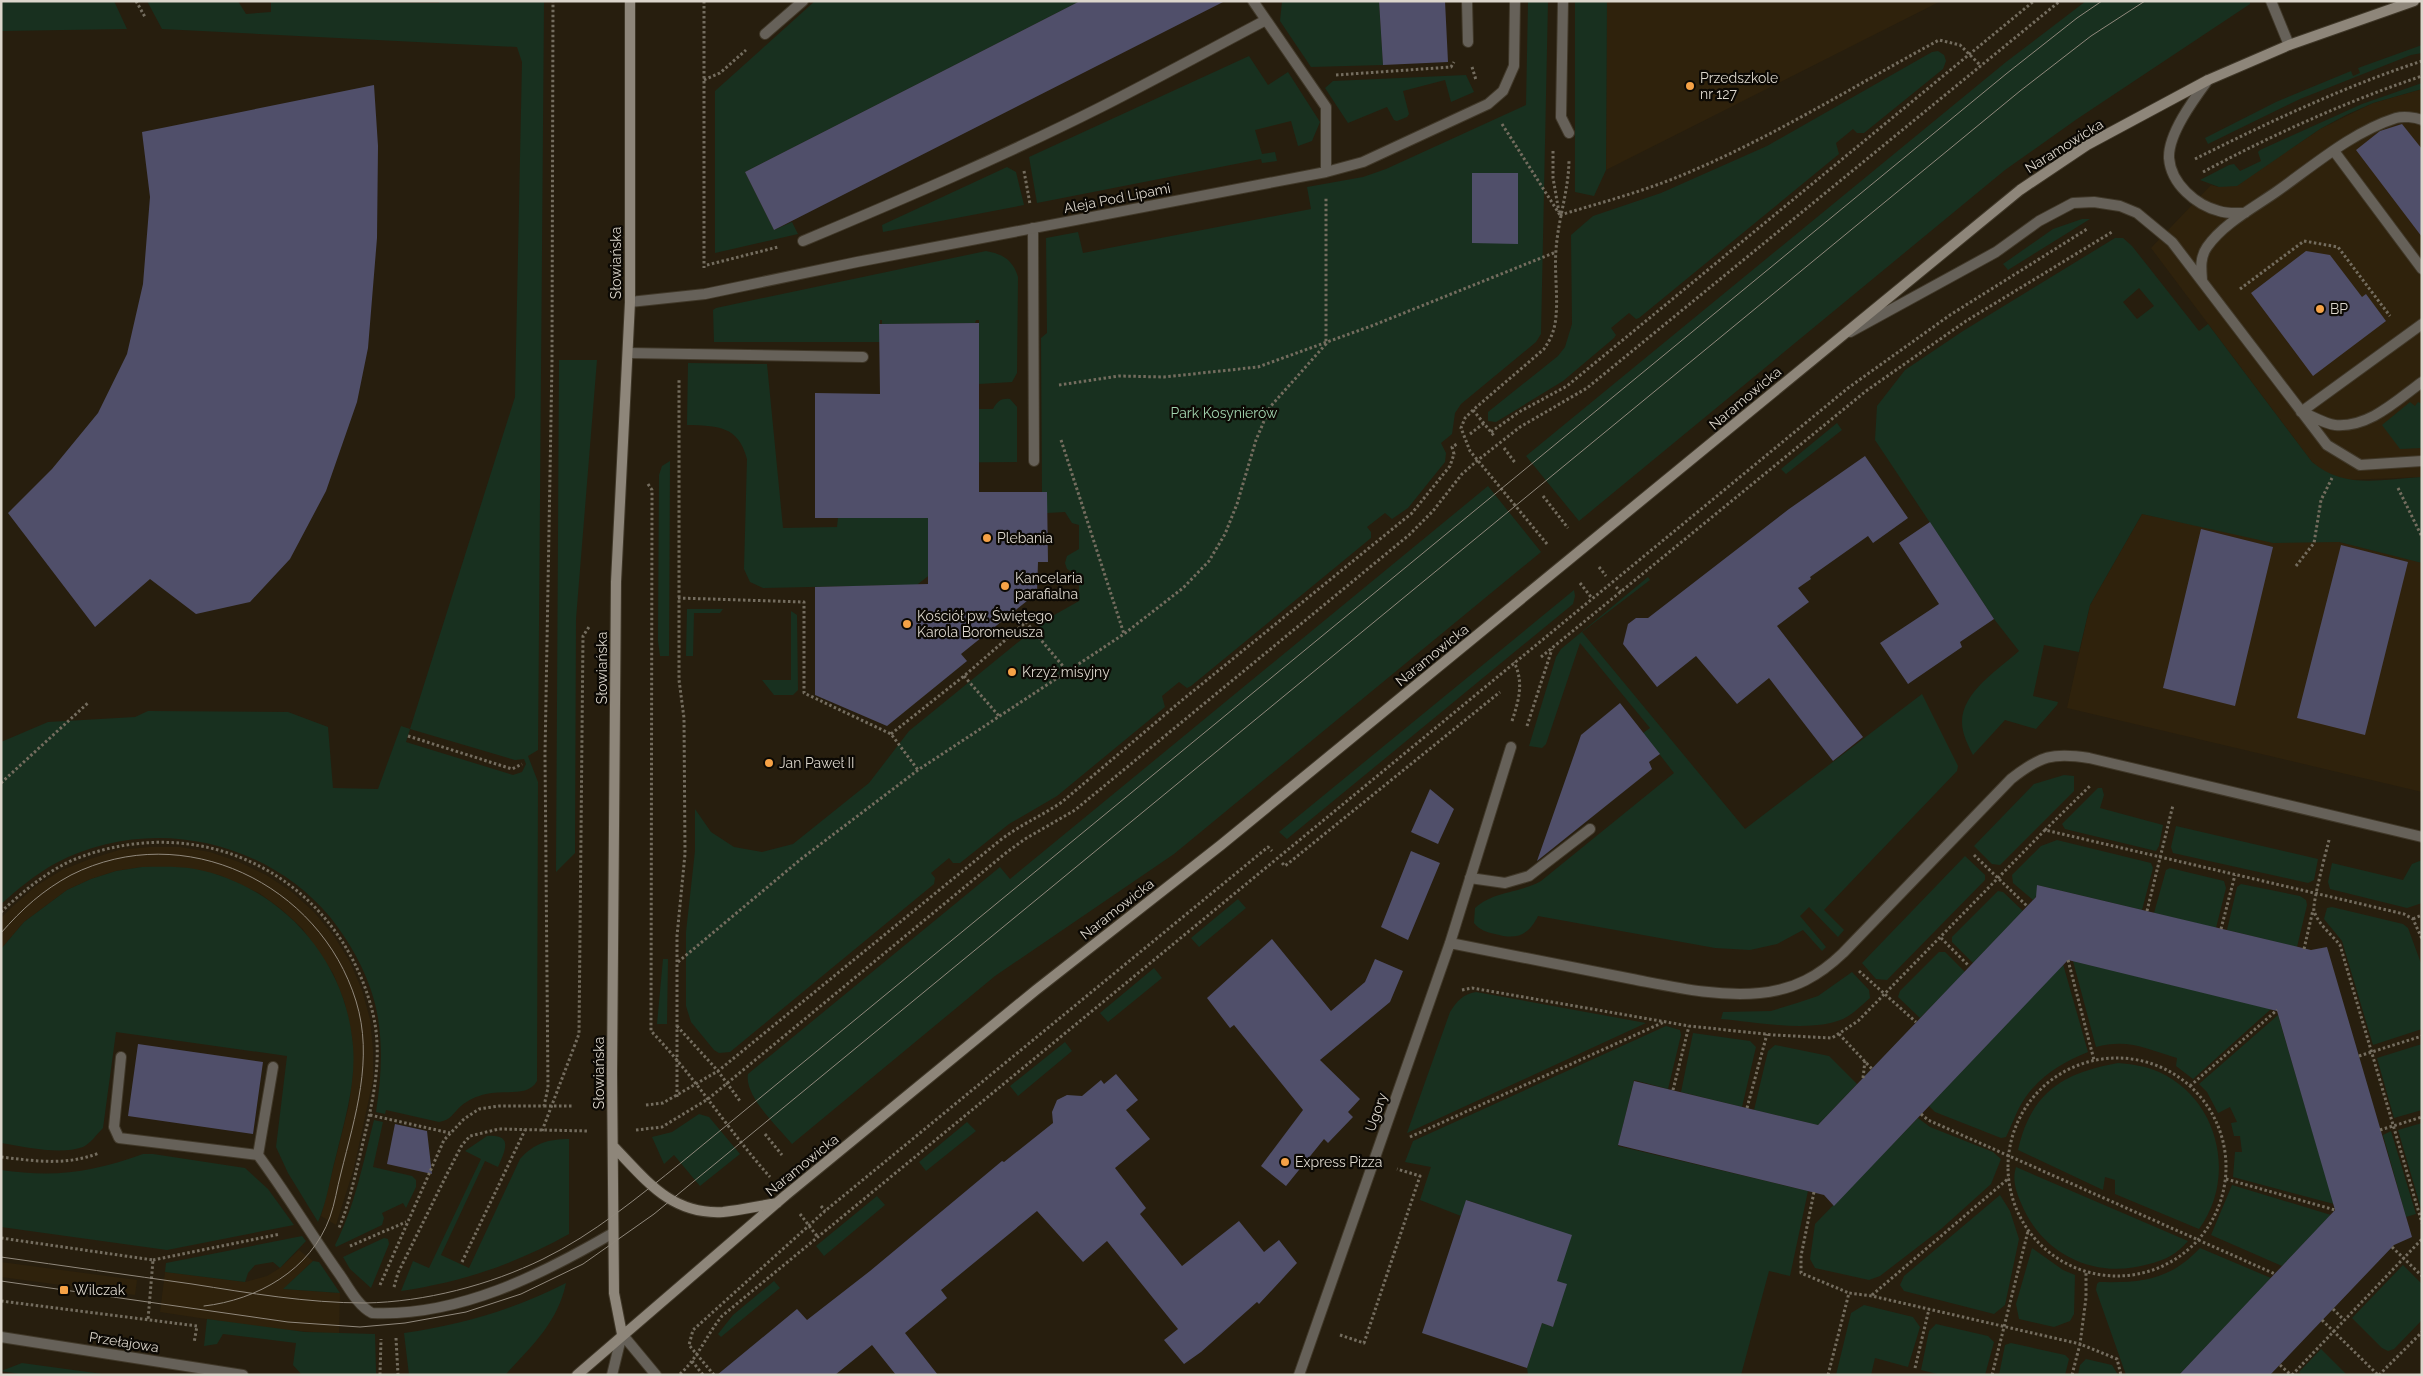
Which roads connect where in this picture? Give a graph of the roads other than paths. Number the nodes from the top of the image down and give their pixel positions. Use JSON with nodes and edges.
{"nodes":[{"id":1,"x":630,"y":1,"type":"edge"},
{"id":2,"x":803,"y":1,"type":"edge"},
{"id":3,"x":1253,"y":1,"type":"edge"},
{"id":4,"x":1466,"y":1,"type":"edge"},
{"id":5,"x":1515,"y":1,"type":"edge"},
{"id":6,"x":1563,"y":1,"type":"edge"},
{"id":7,"x":2271,"y":1,"type":"edge"},
{"id":8,"x":2414,"y":1,"type":"edge"},
{"id":9,"x":1266,"y":20,"type":"junction"},
{"id":10,"x":765,"y":34,"type":"road end"},
{"id":11,"x":1468,"y":42,"type":"road end"},
{"id":12,"x":2289,"y":45,"type":"junction"},
{"id":13,"x":2208,"y":80,"type":"junction"},
{"id":14,"x":2422,"y":120,"type":"edge"},
{"id":15,"x":1569,"y":133,"type":"road end"},
{"id":16,"x":2334,"y":152,"type":"junction"},
{"id":17,"x":1326,"y":172,"type":"junction"},
{"id":18,"x":2245,"y":213,"type":"junction"},
{"id":19,"x":1033,"y":228,"type":"junction"},
{"id":20,"x":803,"y":241,"type":"dead end"},
{"id":21,"x":2422,"y":270,"type":"edge"},
{"id":22,"x":2203,"y":281,"type":"junction"},
{"id":23,"x":630,"y":302,"type":"junction"},
{"id":24,"x":2422,"y":324,"type":"edge"},
{"id":25,"x":1836,"y":340,"type":"junction"},
{"id":26,"x":628,"y":353,"type":"junction"},
{"id":27,"x":863,"y":357,"type":"dead end"},
{"id":28,"x":2422,"y":382,"type":"edge"},
{"id":29,"x":2301,"y":412,"type":"junction"},
{"id":30,"x":1034,"y":461,"type":"dead end"},
{"id":31,"x":2422,"y":461,"type":"edge"},
{"id":32,"x":1511,"y":748,"type":"road end"},
{"id":33,"x":1590,"y":828,"type":"dead end"},
{"id":34,"x":2422,"y":837,"type":"edge"},
{"id":35,"x":1470,"y":878,"type":"junction"},
{"id":36,"x":1450,"y":943,"type":"junction"},
{"id":37,"x":121,"y":1057,"type":"dead end"},
{"id":38,"x":273,"y":1067,"type":"dead end"},
{"id":39,"x":613,"y":1146,"type":"junction"},
{"id":40,"x":258,"y":1155,"type":"junction"},
{"id":41,"x":778,"y":1202,"type":"junction"},
{"id":42,"x":613,"y":1233,"type":"junction"},
{"id":43,"x":622,"y":1334,"type":"junction"},
{"id":44,"x":1,"y":1337,"type":"edge"},
{"id":45,"x":243,"y":1375,"type":"edge"},
{"id":46,"x":577,"y":1375,"type":"edge"},
{"id":47,"x":612,"y":1375,"type":"edge"},
{"id":48,"x":656,"y":1375,"type":"edge"},
{"id":49,"x":1300,"y":1375,"type":"edge"}],
"edges":[{"from":1,"to":23,"type":"street","name":"Słowiańska"},
{"from":2,"to":10,"type":"street"},
{"from":3,"to":9,"type":"street"},
{"from":4,"to":11,"type":"street"},
{"from":5,"to":17,"type":"street","name":"Aleja Pod Lipami"},
{"from":6,"to":15,"type":"street"},
{"from":7,"to":12,"type":"street"},
{"from":8,"to":12,"type":"street","name":"Naramowicka"},
{"from":9,"to":17,"type":"street"},
{"from":9,"to":20,"type":"street"},
{"from":12,"to":13,"type":"street","name":"Naramowicka"},
{"from":13,"to":18,"type":"street"},
{"from":13,"to":25,"type":"street","name":"Naramowicka"},
{"from":14,"to":16,"type":"street"},
{"from":16,"to":18,"type":"street"},
{"from":16,"to":21,"type":"street"},
{"from":17,"to":19,"type":"street","name":"Aleja Pod Lipami"},
{"from":18,"to":22,"type":"street"},
{"from":19,"to":23,"type":"street","name":"Aleja Pod Lipami"},
{"from":19,"to":30,"type":"street"},
{"from":22,"to":25,"type":"street"},
{"from":22,"to":29,"type":"street"},
{"from":23,"to":26,"type":"street","name":"Słowiańska"},
{"from":24,"to":29,"type":"street"},
{"from":25,"to":41,"type":"street","name":"Naramowicka"},
{"from":26,"to":27,"type":"street"},
{"from":26,"to":39,"type":"street","name":"Słowiańska"},
{"from":28,"to":29,"type":"street"},
{"from":29,"to":31,"type":"street"},
{"from":32,"to":35,"type":"street","name":"Ugory"},
{"from":33,"to":35,"type":"street"},
{"from":34,"to":36,"type":"street"},
{"from":35,"to":36,"type":"street","name":"Ugory"},
{"from":36,"to":49,"type":"street","name":"Ugory"},
{"from":37,"to":40,"type":"street"},
{"from":38,"to":40,"type":"street"},
{"from":39,"to":41,"type":"street"},
{"from":39,"to":42,"type":"street","name":"Słowiańska"},
{"from":40,"to":42,"type":"street"},
{"from":41,"to":43,"type":"street","name":"Naramowicka"},
{"from":42,"to":43,"type":"street","name":"Słowiańska"},
{"from":43,"to":46,"type":"street","name":"Naramowicka"},
{"from":43,"to":47,"type":"street"},
{"from":43,"to":48,"type":"street"},
{"from":44,"to":45,"type":"street","name":"Przełajowa"}]}
